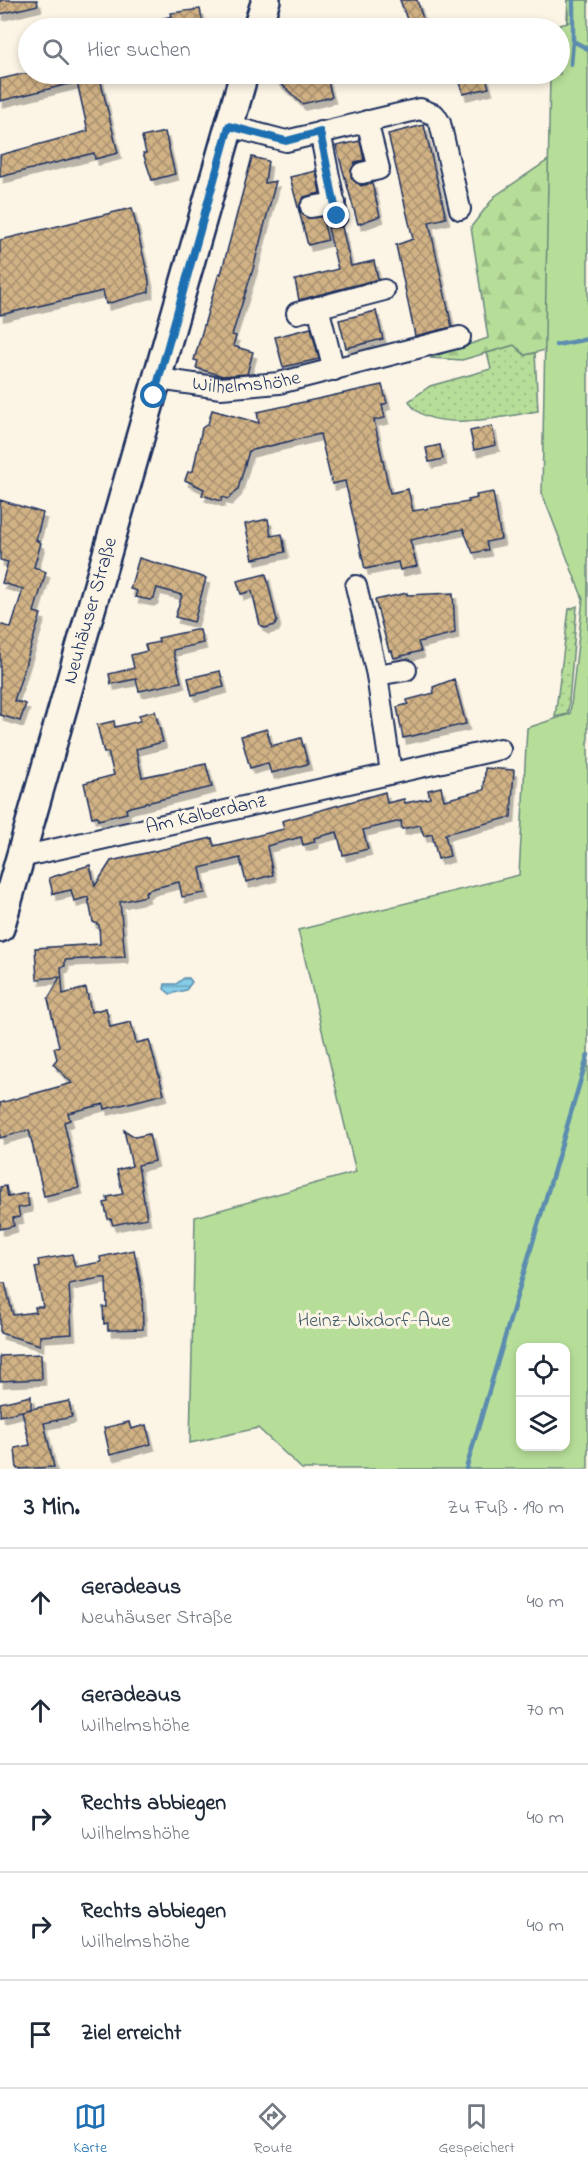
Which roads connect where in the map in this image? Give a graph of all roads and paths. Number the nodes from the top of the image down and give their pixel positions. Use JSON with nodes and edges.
{"nodes":[{"id":1,"x":266,"y":0,"type":"edge"},
{"id":2,"x":260,"y":18,"type":"edge"},
{"id":3,"x":241,"y":84,"type":"edge"},
{"id":4,"x":367,"y":121,"type":"junction"},
{"id":5,"x":229,"y":126,"type":"junction"},
{"id":6,"x":320,"y":132,"type":"junction"},
{"id":7,"x":362,"y":173,"type":"dead end"},
{"id":8,"x":312,"y":207,"type":"dead end"},
{"id":9,"x":460,"y":208,"type":"dead end"},
{"id":10,"x":384,"y":290,"type":"dead end"},
{"id":11,"x":318,"y":307,"type":"junction"},
{"id":12,"x":297,"y":313,"type":"dead end"},
{"id":13,"x":460,"y":337,"type":"dead end"},
{"id":14,"x":334,"y":370,"type":"junction"},
{"id":15,"x":159,"y":379,"type":"junction"},
{"id":16,"x":356,"y":585,"type":"dead end"},
{"id":17,"x":406,"y":670,"type":"dead end"},
{"id":18,"x":377,"y":675,"type":"junction"},
{"id":19,"x":500,"y":749,"type":"dead end"},
{"id":20,"x":391,"y":773,"type":"junction"},
{"id":21,"x":21,"y":857,"type":"junction"},
{"id":22,"x":0,"y":928,"type":"edge"}],
"edges":[{"from":1,"to":2,"type":"main road"},
{"from":3,"to":5,"type":"main road"},
{"from":4,"to":6,"type":"street"},
{"from":4,"to":7,"type":"street"},
{"from":4,"to":9,"type":"street"},
{"from":5,"to":6,"type":"street"},
{"from":5,"to":15,"type":"main road","name":"Neuhäuser Straße"},
{"from":6,"to":8,"type":"street"},
{"from":10,"to":11,"type":"street"},
{"from":11,"to":12,"type":"street"},
{"from":11,"to":14,"type":"street"},
{"from":13,"to":14,"type":"street","name":"Wilhelmshöhe"},
{"from":14,"to":15,"type":"street","name":"Wilhelmshöhe"},
{"from":15,"to":21,"type":"main road","name":"Neuhäuser Straße"},
{"from":16,"to":18,"type":"street"},
{"from":17,"to":18,"type":"street"},
{"from":18,"to":20,"type":"street"},
{"from":19,"to":20,"type":"street","name":"Am Kalberdanz"},
{"from":20,"to":21,"type":"street","name":"Am Kalberdanz"},
{"from":21,"to":22,"type":"main road","name":"Neuhäuser Straße"}]}
